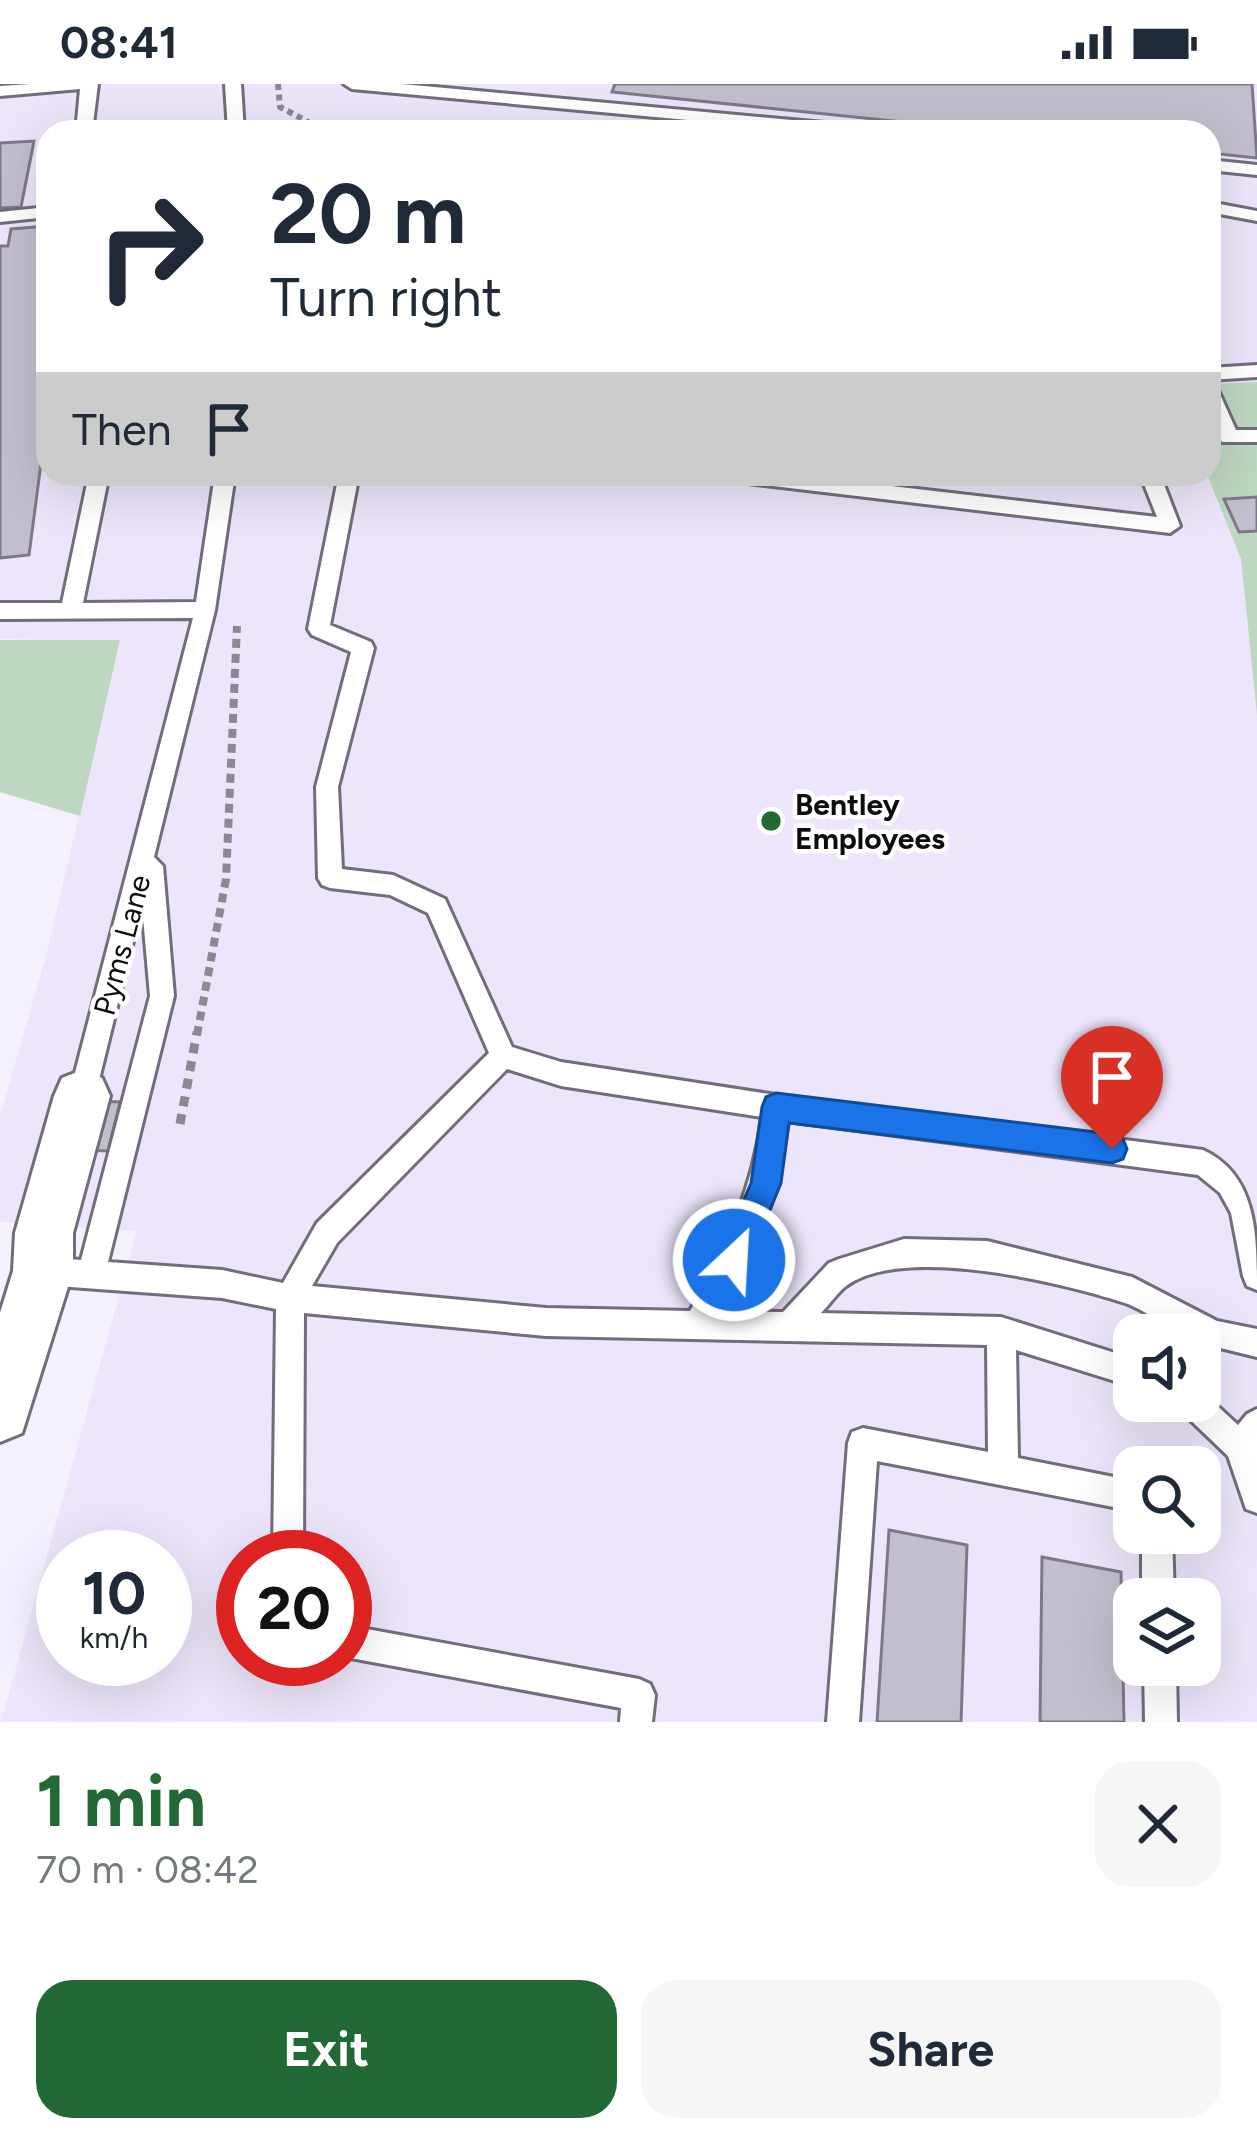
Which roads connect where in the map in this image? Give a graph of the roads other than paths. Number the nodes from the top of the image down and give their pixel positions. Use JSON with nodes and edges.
{"nodes":[{"id":1,"x":89,"y":84,"type":"edge"},
{"id":2,"x":233,"y":84,"type":"edge"},
{"id":3,"x":352,"y":84,"type":"edge"},
{"id":4,"x":598,"y":84,"type":"edge"},
{"id":5,"x":0,"y":91,"type":"edge"},
{"id":6,"x":591,"y":105,"type":"junction"},
{"id":7,"x":85,"y":120,"type":"edge"},
{"id":8,"x":235,"y":120,"type":"edge"},
{"id":9,"x":745,"y":120,"type":"edge"},
{"id":10,"x":1221,"y":166,"type":"edge"},
{"id":11,"x":1257,"y":170,"type":"edge"},
{"id":12,"x":1221,"y":209,"type":"edge"},
{"id":13,"x":36,"y":213,"type":"edge"},
{"id":14,"x":1257,"y":216,"type":"edge"},
{"id":15,"x":0,"y":217,"type":"edge"},
{"id":16,"x":1257,"y":371,"type":"edge"},
{"id":17,"x":1221,"y":373,"type":"edge"},
{"id":18,"x":1221,"y":420,"type":"edge"},
{"id":19,"x":1257,"y":436,"type":"edge"},
{"id":20,"x":97,"y":486,"type":"edge"},
{"id":21,"x":222,"y":486,"type":"edge"},
{"id":22,"x":347,"y":486,"type":"edge"},
{"id":23,"x":832,"y":486,"type":"edge"},
{"id":24,"x":1155,"y":486,"type":"edge"},
{"id":25,"x":205,"y":610,"type":"junction"},
{"id":26,"x":0,"y":611,"type":"edge"},
{"id":27,"x":70,"y":614,"type":"junction"},
{"id":28,"x":149,"y":845,"type":"junction"},
{"id":29,"x":503,"y":1056,"type":"junction"},
{"id":30,"x":82,"y":1096,"type":"joint"},
{"id":31,"x":776,"y":1107,"type":"junction"},
{"id":32,"x":67,"y":1273,"type":"junction"},
{"id":33,"x":1257,"y":1276,"type":"edge"},
{"id":34,"x":290,"y":1298,"type":"junction"},
{"id":35,"x":699,"y":1322,"type":"junction"},
{"id":36,"x":791,"y":1325,"type":"junction"},
{"id":37,"x":1001,"y":1331,"type":"junction"},
{"id":38,"x":1257,"y":1342,"type":"edge"},
{"id":39,"x":1113,"y":1366,"type":"edge"},
{"id":40,"x":0,"y":1411,"type":"edge"},
{"id":41,"x":1221,"y":1419,"type":"edge"},
{"id":42,"x":1249,"y":1436,"type":"edge"},
{"id":43,"x":1003,"y":1468,"type":"junction"},
{"id":44,"x":1113,"y":1492,"type":"edge"},
{"id":45,"x":1257,"y":1498,"type":"edge"},
{"id":46,"x":288,"y":1530,"type":"edge"},
{"id":47,"x":372,"y":1646,"type":"edge"},
{"id":48,"x":1160,"y":1686,"type":"edge"},
{"id":49,"x":636,"y":1722,"type":"edge"},
{"id":50,"x":843,"y":1722,"type":"edge"},
{"id":51,"x":1161,"y":1722,"type":"edge"}],
"edges":[{"from":1,"to":5,"type":"lane"},
{"from":1,"to":7,"type":"lane"},
{"from":2,"to":8,"type":"lane"},
{"from":3,"to":6,"type":"lane"},
{"from":4,"to":6,"type":"lane"},
{"from":6,"to":9,"type":"lane"},
{"from":10,"to":11,"type":"lane"},
{"from":12,"to":14,"type":"lane"},
{"from":13,"to":15,"type":"lane"},
{"from":16,"to":17,"type":"lane"},
{"from":18,"to":19,"type":"lane"},
{"from":20,"to":27,"type":"lane"},
{"from":21,"to":25,"type":"lane","name":"Pyms Lane"},
{"from":22,"to":29,"type":"lane"},
{"from":23,"to":24,"type":"lane"},
{"from":25,"to":27,"type":"lane"},
{"from":25,"to":28,"type":"lane","name":"Pyms Lane"},
{"from":26,"to":27,"type":"lane"},
{"from":28,"to":30,"type":"lane","name":"Pyms Lane"},
{"from":28,"to":32,"type":"lane"},
{"from":29,"to":31,"type":"lane"},
{"from":29,"to":34,"type":"lane"},
{"from":30,"to":32,"type":"street","name":"Pyms Lane"},
{"from":31,"to":33,"type":"lane"},
{"from":31,"to":35,"type":"lane"},
{"from":32,"to":34,"type":"lane"},
{"from":32,"to":40,"type":"street","name":"Pyms Lane"},
{"from":34,"to":35,"type":"lane"},
{"from":34,"to":46,"type":"lane"},
{"from":35,"to":36,"type":"lane"},
{"from":36,"to":37,"type":"lane"},
{"from":36,"to":38,"type":"lane"},
{"from":37,"to":39,"type":"lane"},
{"from":37,"to":43,"type":"lane"},
{"from":41,"to":42,"type":"lane"},
{"from":42,"to":45,"type":"lane"},
{"from":43,"to":44,"type":"lane"},
{"from":43,"to":50,"type":"lane"},
{"from":47,"to":49,"type":"lane"},
{"from":48,"to":51,"type":"lane"}]}
